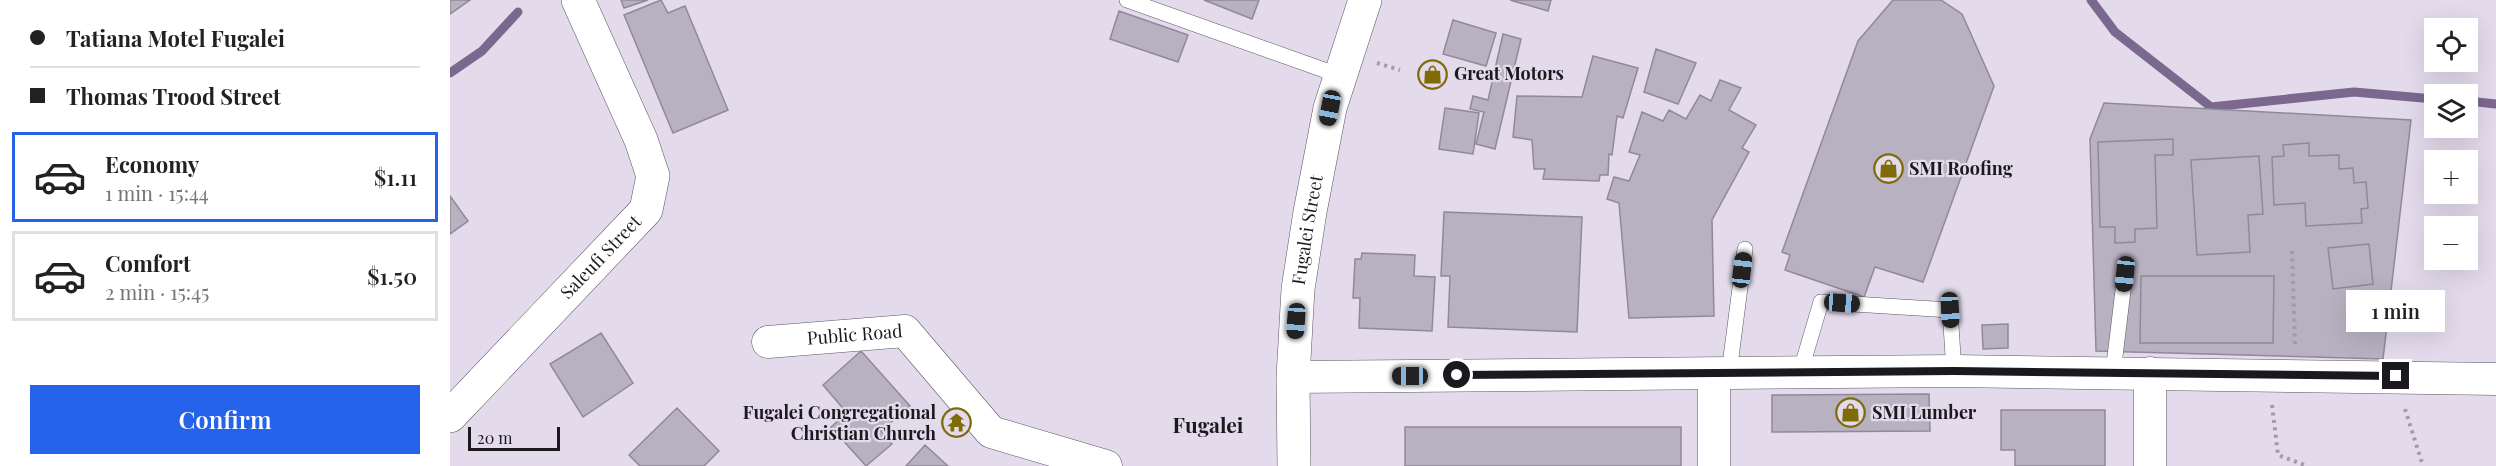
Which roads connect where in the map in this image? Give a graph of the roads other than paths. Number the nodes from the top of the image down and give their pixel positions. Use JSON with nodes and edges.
{"nodes":[{"id":1,"x":578,"y":0,"type":"edge"},
{"id":2,"x":1127,"y":0,"type":"edge"},
{"id":3,"x":1365,"y":0,"type":"edge"},
{"id":4,"x":1341,"y":76,"type":"junction"},
{"id":5,"x":1745,"y":249,"type":"dead end"},
{"id":6,"x":2125,"y":274,"type":"dead end"},
{"id":7,"x":768,"y":342,"type":"dead end"},
{"id":8,"x":1954,"y":371,"type":"junction"},
{"id":9,"x":1721,"y":373,"type":"junction"},
{"id":10,"x":1800,"y":373,"type":"junction"},
{"id":11,"x":2114,"y":373,"type":"junction"},
{"id":12,"x":2150,"y":373,"type":"junction"},
{"id":13,"x":1293,"y":377,"type":"junction"},
{"id":14,"x":2496,"y":379,"type":"edge"},
{"id":15,"x":450,"y":416,"type":"edge"},
{"id":16,"x":1106,"y":466,"type":"edge"},
{"id":17,"x":1294,"y":466,"type":"edge"},
{"id":18,"x":1714,"y":466,"type":"edge"},
{"id":19,"x":2150,"y":466,"type":"edge"}],
"edges":[{"from":1,"to":15,"type":"main road","name":"Saleufi Street"},
{"from":2,"to":4,"type":"lane"},
{"from":3,"to":4,"type":"main road","name":"Fugalei Street"},
{"from":4,"to":13,"type":"main road","name":"Fugalei Street"},
{"from":5,"to":9,"type":"lane"},
{"from":6,"to":11,"type":"lane"},
{"from":7,"to":16,"type":"street","name":"Public Road"},
{"from":8,"to":10,"type":"street"},
{"from":8,"to":10,"type":"lane"},
{"from":8,"to":11,"type":"street"},
{"from":9,"to":10,"type":"street"},
{"from":9,"to":13,"type":"street"},
{"from":9,"to":18,"type":"street"},
{"from":11,"to":12,"type":"street"},
{"from":12,"to":14,"type":"street"},
{"from":12,"to":19,"type":"street"},
{"from":13,"to":17,"type":"main road","name":"Fugalei Street"}]}
